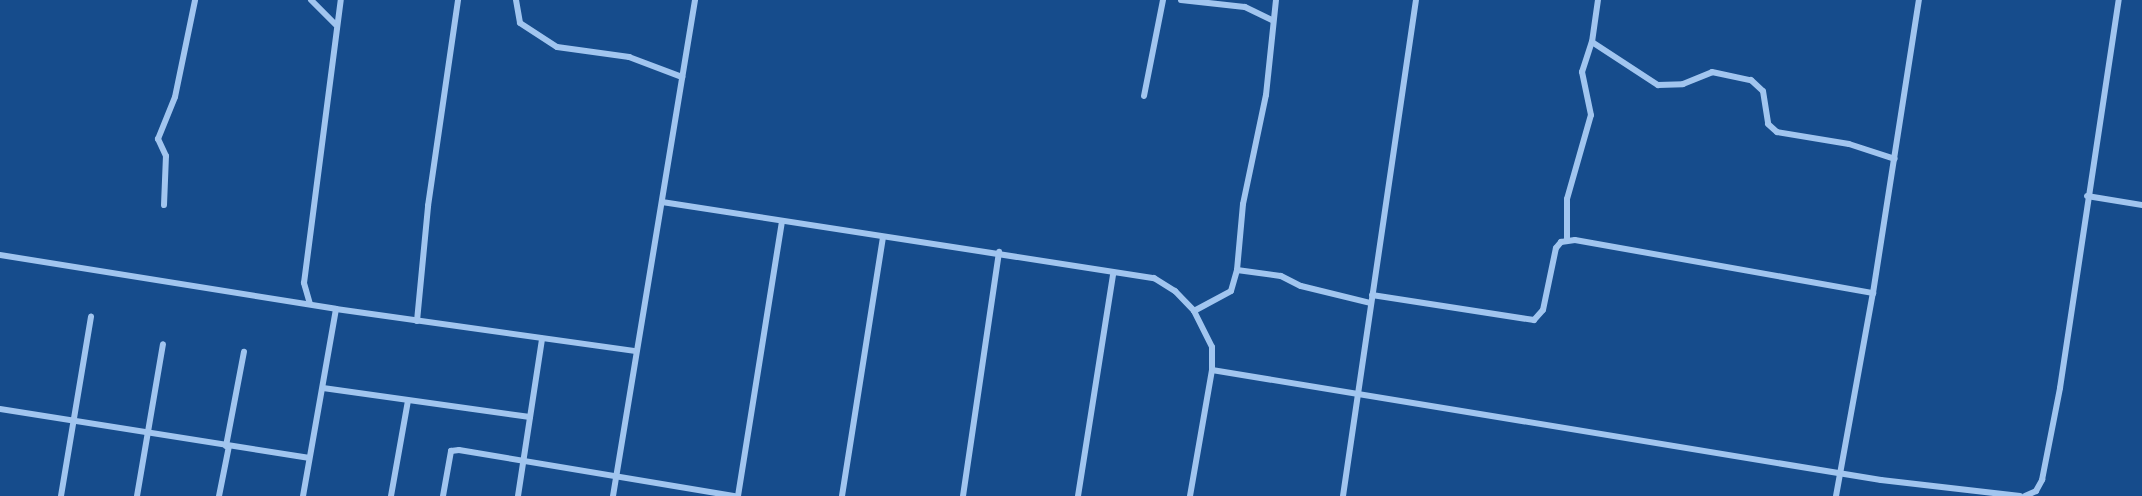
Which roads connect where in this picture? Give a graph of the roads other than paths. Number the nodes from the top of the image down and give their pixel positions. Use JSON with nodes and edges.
{"nodes":[{"id":1,"x":195,"y":0,"type":"edge"},
{"id":2,"x":311,"y":0,"type":"edge"},
{"id":3,"x":341,"y":0,"type":"edge"},
{"id":4,"x":458,"y":0,"type":"edge"},
{"id":5,"x":516,"y":0,"type":"edge"},
{"id":6,"x":695,"y":0,"type":"edge"},
{"id":7,"x":1163,"y":0,"type":"edge"},
{"id":8,"x":1181,"y":0,"type":"edge"},
{"id":9,"x":1276,"y":0,"type":"edge"},
{"id":10,"x":1416,"y":0,"type":"edge"},
{"id":11,"x":1598,"y":0,"type":"edge"},
{"id":12,"x":1919,"y":0,"type":"edge"},
{"id":13,"x":2119,"y":0,"type":"edge"},
{"id":14,"x":1272,"y":21,"type":"junction"},
{"id":15,"x":336,"y":25,"type":"junction"},
{"id":16,"x":1592,"y":42,"type":"junction"},
{"id":17,"x":682,"y":77,"type":"junction"},
{"id":18,"x":1144,"y":96,"type":"dead end"},
{"id":19,"x":1895,"y":159,"type":"junction"},
{"id":20,"x":2088,"y":196,"type":"junction"},
{"id":21,"x":662,"y":202,"type":"junction"},
{"id":22,"x":164,"y":205,"type":"dead end"},
{"id":23,"x":2142,"y":205,"type":"edge"},
{"id":24,"x":782,"y":221,"type":"junction"},
{"id":25,"x":884,"y":237,"type":"junction"},
{"id":26,"x":1567,"y":240,"type":"junction"},
{"id":27,"x":999,"y":252,"type":"junction"},
{"id":28,"x":0,"y":255,"type":"edge"},
{"id":29,"x":1237,"y":270,"type":"junction"},
{"id":30,"x":1113,"y":274,"type":"junction"},
{"id":31,"x":1873,"y":293,"type":"junction"},
{"id":32,"x":1372,"y":295,"type":"junction"},
{"id":33,"x":1371,"y":303,"type":"junction"},
{"id":34,"x":310,"y":304,"type":"junction"},
{"id":35,"x":336,"y":309,"type":"junction"},
{"id":36,"x":1194,"y":311,"type":"junction"},
{"id":37,"x":91,"y":316,"type":"dead end"},
{"id":38,"x":417,"y":321,"type":"junction"},
{"id":39,"x":542,"y":339,"type":"junction"},
{"id":40,"x":164,"y":344,"type":"dead end"},
{"id":41,"x":634,"y":351,"type":"junction"},
{"id":42,"x":244,"y":352,"type":"dead end"},
{"id":43,"x":1212,"y":370,"type":"junction"},
{"id":44,"x":323,"y":387,"type":"junction"},
{"id":45,"x":1359,"y":396,"type":"junction"},
{"id":46,"x":408,"y":400,"type":"junction"},
{"id":47,"x":0,"y":410,"type":"edge"},
{"id":48,"x":530,"y":417,"type":"junction"},
{"id":49,"x":74,"y":421,"type":"junction"},
{"id":50,"x":149,"y":433,"type":"junction"},
{"id":51,"x":228,"y":446,"type":"junction"},
{"id":52,"x":308,"y":458,"type":"junction"},
{"id":53,"x":523,"y":460,"type":"junction"},
{"id":54,"x":1840,"y":473,"type":"junction"},
{"id":55,"x":616,"y":475,"type":"junction"},
{"id":56,"x":61,"y":496,"type":"edge"},
{"id":57,"x":137,"y":496,"type":"edge"},
{"id":58,"x":219,"y":496,"type":"edge"},
{"id":59,"x":303,"y":496,"type":"edge"},
{"id":60,"x":391,"y":496,"type":"edge"},
{"id":61,"x":443,"y":496,"type":"edge"},
{"id":62,"x":518,"y":496,"type":"edge"},
{"id":63,"x":613,"y":496,"type":"edge"},
{"id":64,"x":736,"y":496,"type":"edge"},
{"id":65,"x":842,"y":496,"type":"edge"},
{"id":66,"x":963,"y":496,"type":"edge"},
{"id":67,"x":1078,"y":496,"type":"edge"},
{"id":68,"x":1190,"y":496,"type":"edge"},
{"id":69,"x":1343,"y":496,"type":"edge"},
{"id":70,"x":1836,"y":496,"type":"edge"},
{"id":71,"x":2020,"y":496,"type":"edge"},
{"id":72,"x":2025,"y":496,"type":"edge"}],
"edges":[{"from":1,"to":22,"type":"street"},
{"from":2,"to":15,"type":"street"},
{"from":3,"to":15,"type":"street"},
{"from":4,"to":38,"type":"street"},
{"from":5,"to":17,"type":"street"},
{"from":6,"to":17,"type":"street"},
{"from":7,"to":18,"type":"street"},
{"from":8,"to":14,"type":"street"},
{"from":9,"to":14,"type":"street"},
{"from":10,"to":32,"type":"street"},
{"from":11,"to":16,"type":"street"},
{"from":12,"to":19,"type":"street"},
{"from":13,"to":20,"type":"street"},
{"from":14,"to":29,"type":"street"},
{"from":15,"to":34,"type":"street"},
{"from":16,"to":19,"type":"street"},
{"from":16,"to":26,"type":"street"},
{"from":17,"to":21,"type":"street"},
{"from":19,"to":31,"type":"street"},
{"from":20,"to":23,"type":"street"},
{"from":20,"to":72,"type":"street"},
{"from":21,"to":24,"type":"street"},
{"from":21,"to":41,"type":"street"},
{"from":24,"to":25,"type":"street"},
{"from":24,"to":64,"type":"street"},
{"from":25,"to":27,"type":"street"},
{"from":25,"to":65,"type":"street"},
{"from":26,"to":31,"type":"street"},
{"from":26,"to":32,"type":"street"},
{"from":27,"to":30,"type":"street"},
{"from":27,"to":66,"type":"street"},
{"from":28,"to":34,"type":"street"},
{"from":29,"to":33,"type":"street"},
{"from":29,"to":36,"type":"street"},
{"from":30,"to":36,"type":"street"},
{"from":30,"to":67,"type":"street"},
{"from":31,"to":54,"type":"street"},
{"from":32,"to":33,"type":"street"},
{"from":33,"to":45,"type":"street"},
{"from":34,"to":35,"type":"street"},
{"from":35,"to":38,"type":"street"},
{"from":35,"to":44,"type":"street"},
{"from":36,"to":43,"type":"street"},
{"from":37,"to":49,"type":"street"},
{"from":38,"to":39,"type":"street"},
{"from":39,"to":41,"type":"street"},
{"from":39,"to":48,"type":"street"},
{"from":40,"to":50,"type":"street"},
{"from":41,"to":55,"type":"street"},
{"from":42,"to":51,"type":"street"},
{"from":43,"to":45,"type":"street"},
{"from":43,"to":68,"type":"street"},
{"from":44,"to":46,"type":"street"},
{"from":44,"to":52,"type":"street"},
{"from":45,"to":54,"type":"street"},
{"from":45,"to":69,"type":"street"},
{"from":46,"to":48,"type":"street"},
{"from":46,"to":60,"type":"street"},
{"from":47,"to":49,"type":"street"},
{"from":48,"to":53,"type":"street"},
{"from":49,"to":50,"type":"street"},
{"from":49,"to":56,"type":"street"},
{"from":50,"to":51,"type":"street"},
{"from":50,"to":57,"type":"street"},
{"from":51,"to":52,"type":"street"},
{"from":51,"to":58,"type":"street"},
{"from":52,"to":59,"type":"street"},
{"from":53,"to":55,"type":"street"},
{"from":53,"to":61,"type":"street"},
{"from":53,"to":62,"type":"street"},
{"from":54,"to":70,"type":"street"},
{"from":54,"to":71,"type":"street"},
{"from":55,"to":63,"type":"street"},
{"from":55,"to":64,"type":"street"}]}
